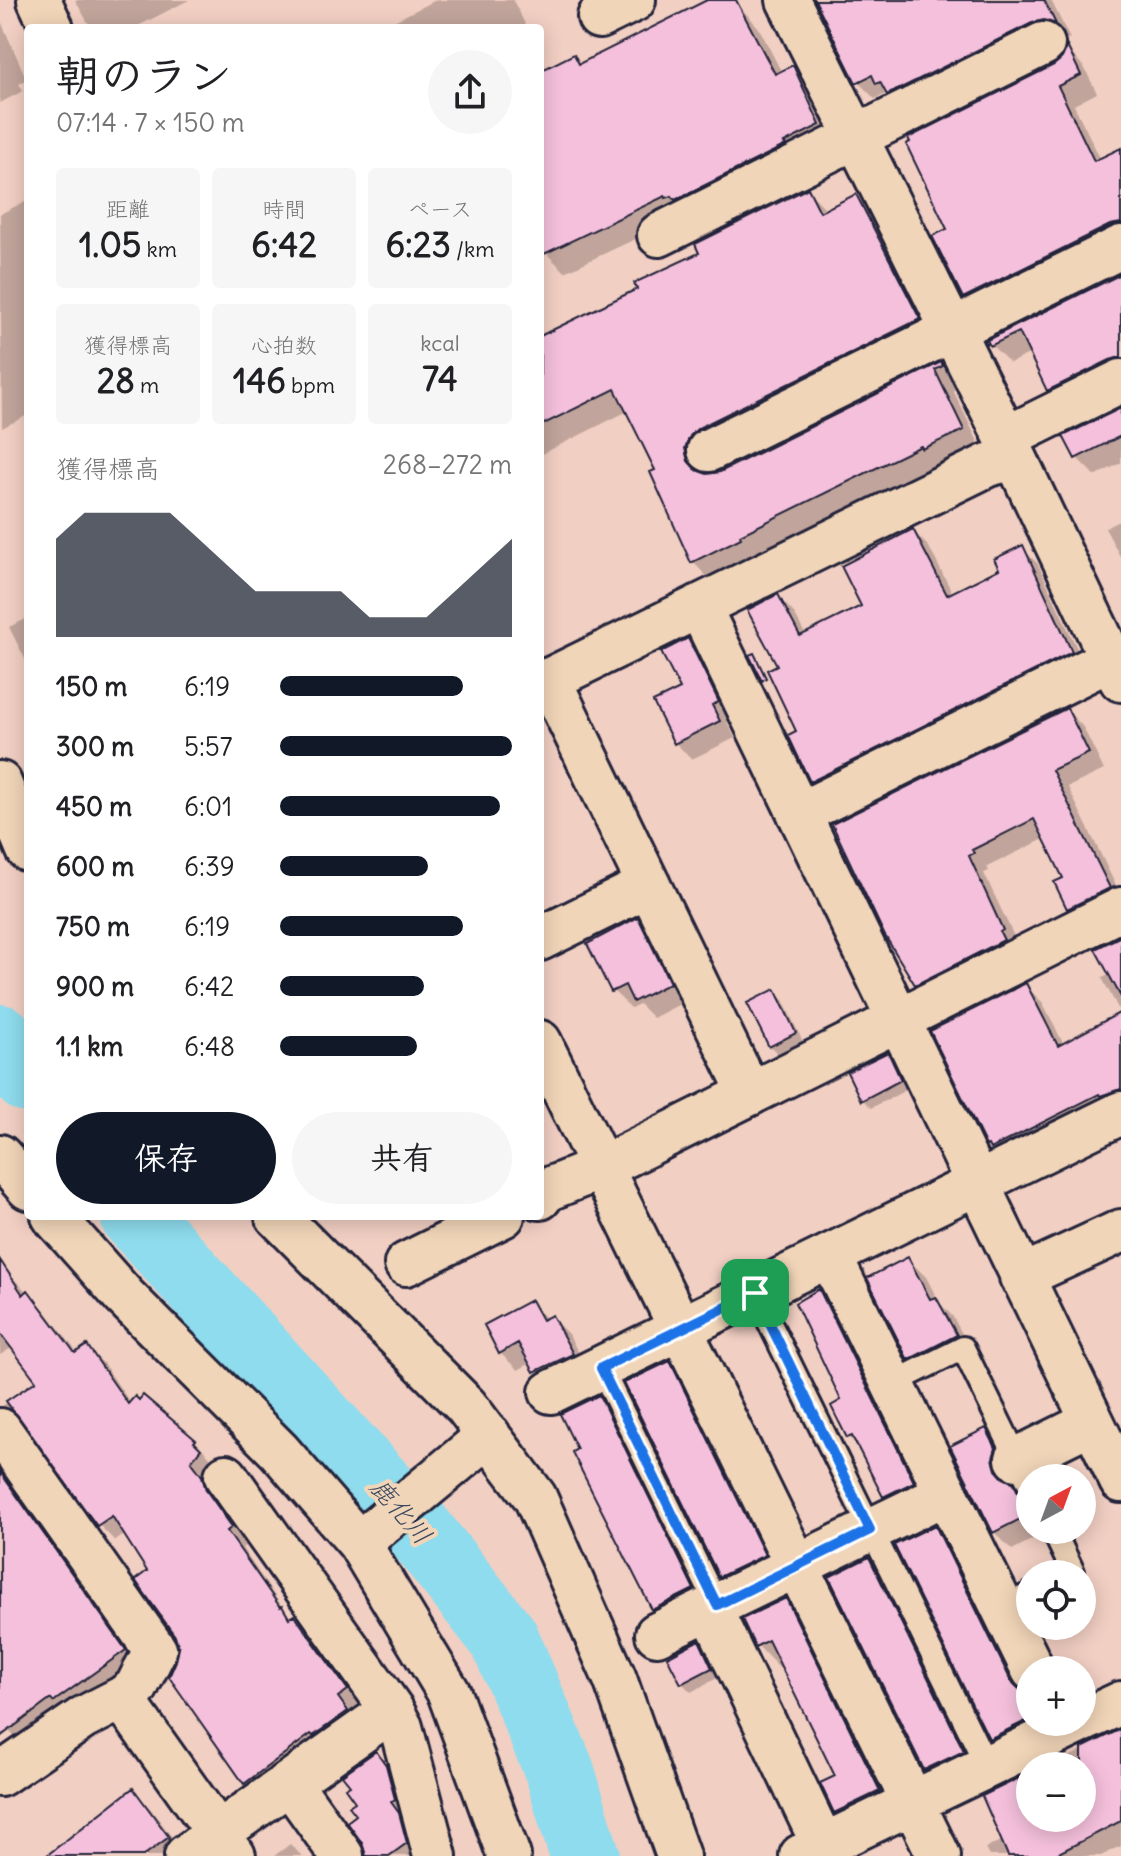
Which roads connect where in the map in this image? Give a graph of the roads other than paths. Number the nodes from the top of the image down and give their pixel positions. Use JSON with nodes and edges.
{"nodes":[{"id":1,"x":39,"y":0,"type":"edge"},
{"id":2,"x":788,"y":0,"type":"edge"},
{"id":3,"x":50,"y":24,"type":"edge"},
{"id":4,"x":1043,"y":44,"type":"dead end"},
{"id":5,"x":856,"y":136,"type":"junction"},
{"id":6,"x":659,"y":235,"type":"dead end"},
{"id":7,"x":1121,"y":247,"type":"edge"},
{"id":8,"x":952,"y":330,"type":"junction"},
{"id":9,"x":1121,"y":381,"type":"edge"},
{"id":10,"x":1010,"y":448,"type":"junction"},
{"id":11,"x":709,"y":450,"type":"dead end"},
{"id":12,"x":699,"y":606,"type":"junction"},
{"id":13,"x":1116,"y":669,"type":"edge"},
{"id":14,"x":544,"y":682,"type":"edge"},
{"id":15,"x":0,"y":783,"type":"edge"},
{"id":16,"x":799,"y":814,"type":"junction"},
{"id":17,"x":24,"y":840,"type":"edge"},
{"id":18,"x":649,"y":885,"type":"junction"},
{"id":19,"x":1121,"y":909,"type":"edge"},
{"id":20,"x":544,"y":937,"type":"edge"},
{"id":21,"x":898,"y":1021,"type":"junction"},
{"id":22,"x":544,"y":1050,"type":"edge"},
{"id":23,"x":750,"y":1094,"type":"junction"},
{"id":24,"x":1121,"y":1113,"type":"edge"},
{"id":25,"x":0,"y":1156,"type":"edge"},
{"id":26,"x":601,"y":1168,"type":"junction"},
{"id":27,"x":24,"y":1183,"type":"edge"},
{"id":28,"x":976,"y":1184,"type":"junction"},
{"id":29,"x":544,"y":1193,"type":"edge"},
{"id":30,"x":57,"y":1220,"type":"edge"},
{"id":31,"x":281,"y":1220,"type":"edge"},
{"id":32,"x":485,"y":1220,"type":"edge"},
{"id":33,"x":450,"y":1228,"type":"edge"},
{"id":34,"x":1121,"y":1231,"type":"edge"},
{"id":35,"x":830,"y":1256,"type":"junction"},
{"id":36,"x":406,"y":1264,"type":"dead end"},
{"id":37,"x":1021,"y":1277,"type":"junction"},
{"id":38,"x":755,"y":1293,"type":"junction"},
{"id":39,"x":680,"y":1330,"type":"junction"},
{"id":40,"x":601,"y":1368,"type":"junction"},
{"id":41,"x":893,"y":1383,"type":"junction"},
{"id":42,"x":551,"y":1392,"type":"dead end"},
{"id":43,"x":1092,"y":1422,"type":"junction"},
{"id":44,"x":0,"y":1430,"type":"edge"},
{"id":45,"x":489,"y":1435,"type":"junction"},
{"id":46,"x":1020,"y":1464,"type":"edge"},
{"id":47,"x":1035,"y":1464,"type":"edge"},
{"id":48,"x":226,"y":1476,"type":"dead end"},
{"id":49,"x":1121,"y":1481,"type":"edge"},
{"id":50,"x":946,"y":1493,"type":"junction"},
{"id":51,"x":870,"y":1530,"type":"junction"},
{"id":52,"x":359,"y":1543,"type":"junction"},
{"id":53,"x":796,"y":1566,"type":"junction"},
{"id":54,"x":1016,"y":1601,"type":"edge"},
{"id":55,"x":713,"y":1607,"type":"junction"},
{"id":56,"x":657,"y":1634,"type":"dead end"},
{"id":57,"x":122,"y":1698,"type":"junction"},
{"id":58,"x":1121,"y":1703,"type":"edge"},
{"id":59,"x":392,"y":1710,"type":"junction"},
{"id":60,"x":1096,"y":1714,"type":"edge"},
{"id":61,"x":1047,"y":1736,"type":"edge"},
{"id":62,"x":987,"y":1766,"type":"junction"},
{"id":63,"x":0,"y":1775,"type":"edge"},
{"id":64,"x":290,"y":1783,"type":"junction"},
{"id":65,"x":913,"y":1803,"type":"junction"},
{"id":66,"x":213,"y":1848,"type":"edge"},
{"id":67,"x":812,"y":1851,"type":"edge"},
{"id":68,"x":342,"y":1856,"type":"edge"},
{"id":69,"x":435,"y":1856,"type":"edge"},
{"id":70,"x":509,"y":1856,"type":"edge"},
{"id":71,"x":678,"y":1856,"type":"edge"},
{"id":72,"x":939,"y":1856,"type":"edge"}],
"edges":[{"from":1,"to":3,"type":"street"},
{"from":2,"to":5,"type":"street"},
{"from":4,"to":5,"type":"street"},
{"from":5,"to":6,"type":"street"},
{"from":5,"to":8,"type":"street"},
{"from":7,"to":8,"type":"street"},
{"from":8,"to":10,"type":"street"},
{"from":8,"to":11,"type":"street"},
{"from":9,"to":10,"type":"street"},
{"from":10,"to":12,"type":"street"},
{"from":10,"to":13,"type":"street"},
{"from":12,"to":14,"type":"street"},
{"from":12,"to":16,"type":"street"},
{"from":13,"to":16,"type":"street"},
{"from":14,"to":18,"type":"street"},
{"from":15,"to":17,"type":"street"},
{"from":16,"to":21,"type":"street"},
{"from":18,"to":20,"type":"street"},
{"from":18,"to":23,"type":"street"},
{"from":19,"to":21,"type":"street"},
{"from":21,"to":23,"type":"street"},
{"from":21,"to":28,"type":"street"},
{"from":22,"to":26,"type":"street"},
{"from":23,"to":26,"type":"street"},
{"from":24,"to":28,"type":"street"},
{"from":25,"to":27,"type":"street"},
{"from":26,"to":29,"type":"street"},
{"from":26,"to":39,"type":"street"},
{"from":28,"to":35,"type":"street"},
{"from":28,"to":37,"type":"street"},
{"from":30,"to":52,"type":"street"},
{"from":31,"to":45,"type":"street"},
{"from":32,"to":33,"type":"street"},
{"from":33,"to":36,"type":"street"},
{"from":34,"to":37,"type":"street"},
{"from":35,"to":38,"type":"street"},
{"from":35,"to":41,"type":"street"},
{"from":37,"to":43,"type":"street"},
{"from":38,"to":39,"type":"street"},
{"from":38,"to":51,"type":"lane"},
{"from":39,"to":40,"type":"street"},
{"from":39,"to":53,"type":"street"},
{"from":40,"to":42,"type":"street"},
{"from":40,"to":55,"type":"lane"},
{"from":41,"to":46,"type":"lane"},
{"from":41,"to":50,"type":"street"},
{"from":43,"to":47,"type":"street"},
{"from":43,"to":49,"type":"street"},
{"from":44,"to":57,"type":"street"},
{"from":45,"to":52,"type":"street"},
{"from":45,"to":71,"type":"street"},
{"from":48,"to":59,"type":"street"},
{"from":50,"to":51,"type":"street"},
{"from":50,"to":54,"type":"street"},
{"from":51,"to":53,"type":"street"},
{"from":51,"to":62,"type":"lane"},
{"from":52,"to":70,"type":"street"},
{"from":53,"to":55,"type":"street"},
{"from":53,"to":65,"type":"street"},
{"from":55,"to":56,"type":"street"},
{"from":55,"to":67,"type":"street"},
{"from":57,"to":63,"type":"street"},
{"from":57,"to":66,"type":"street"},
{"from":58,"to":60,"type":"street"},
{"from":59,"to":64,"type":"street"},
{"from":59,"to":69,"type":"street"},
{"from":61,"to":62,"type":"street"},
{"from":62,"to":65,"type":"street"},
{"from":64,"to":66,"type":"street"},
{"from":64,"to":68,"type":"street"},
{"from":65,"to":67,"type":"street"},
{"from":65,"to":72,"type":"street"}]}
